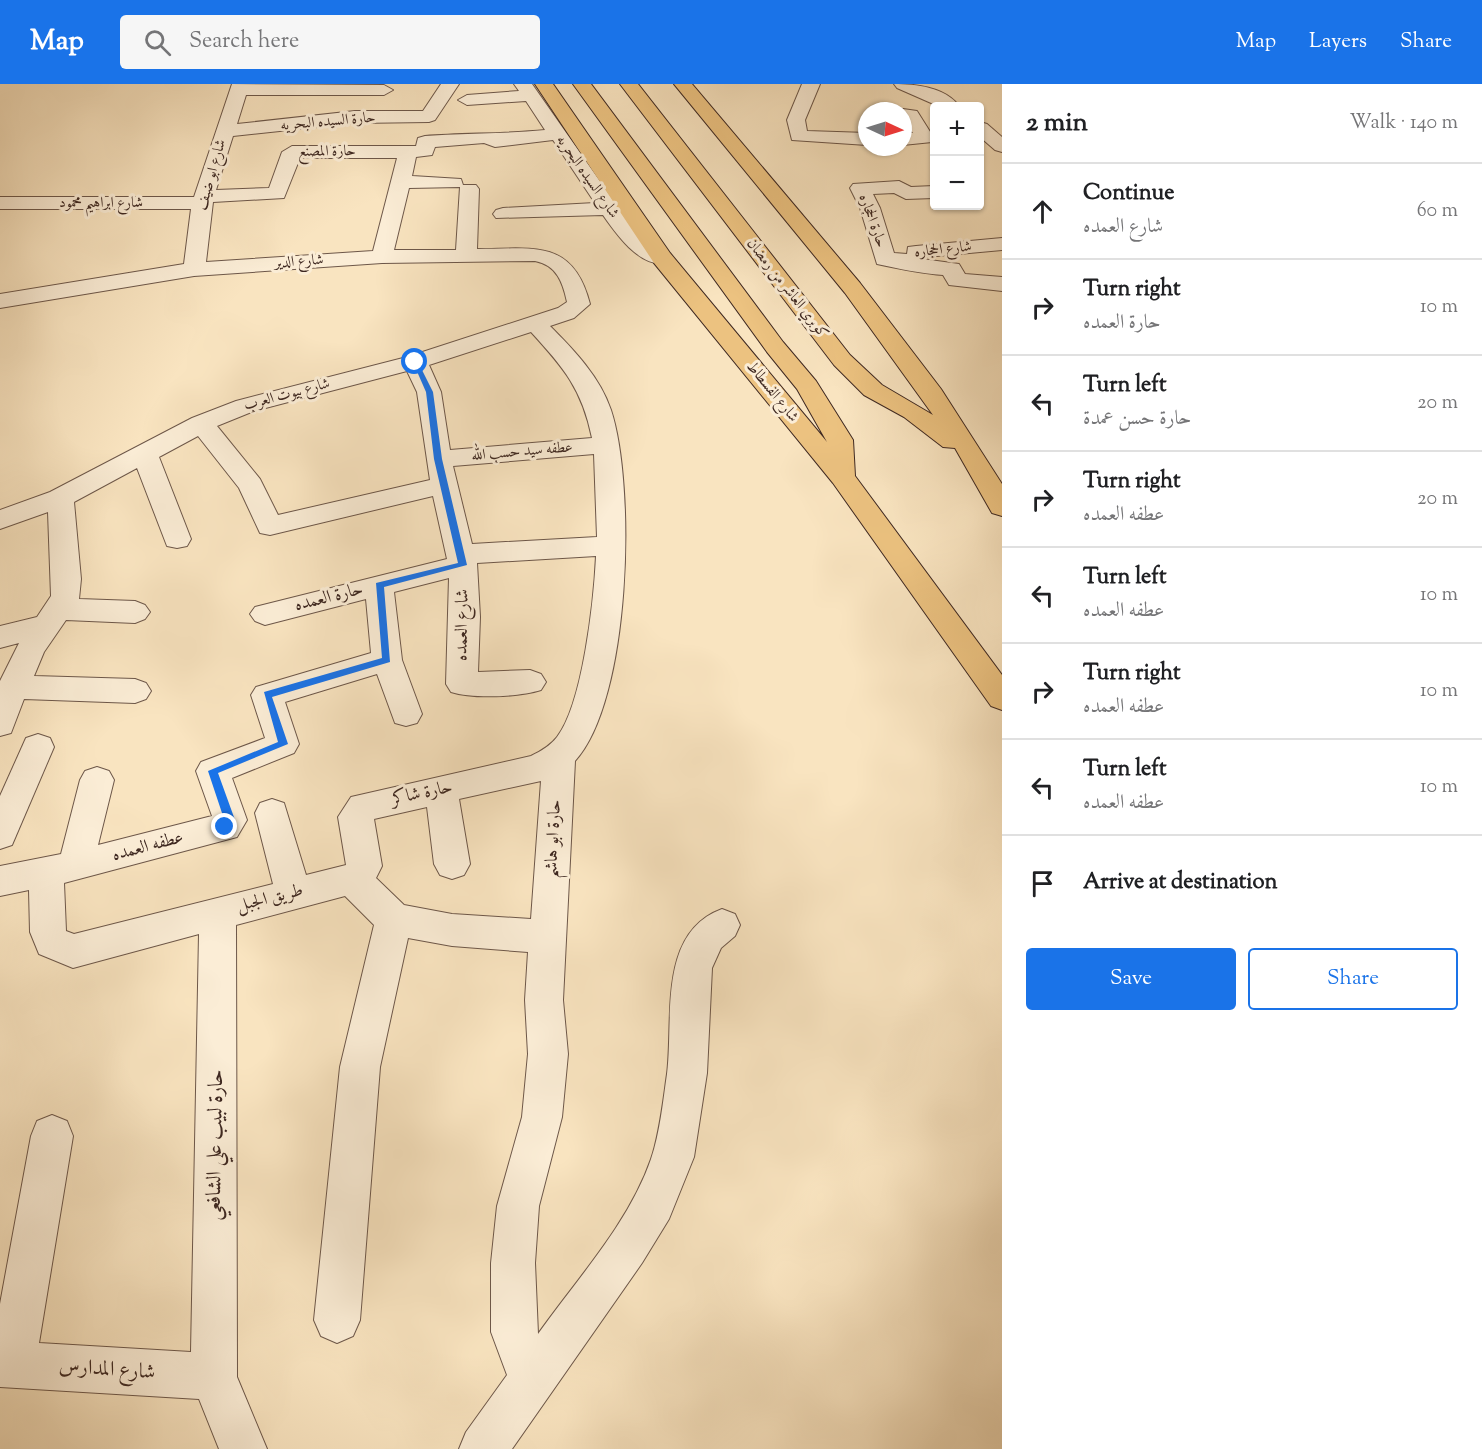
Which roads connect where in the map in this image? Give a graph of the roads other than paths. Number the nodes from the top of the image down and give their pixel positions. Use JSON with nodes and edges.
{"nodes":[{"id":1,"x":450,"y":84,"type":"edge"},
{"id":2,"x":582,"y":84,"type":"edge"},
{"id":3,"x":629,"y":84,"type":"edge"},
{"id":4,"x":683,"y":84,"type":"edge"},
{"id":5,"x":811,"y":84,"type":"edge"},
{"id":6,"x":903,"y":84,"type":"edge"},
{"id":7,"x":240,"y":87,"type":"edge"},
{"id":8,"x":533,"y":88,"type":"edge"},
{"id":9,"x":385,"y":90,"type":"edge"},
{"id":10,"x":466,"y":100,"type":"dead end"},
{"id":11,"x":944,"y":102,"type":"edge"},
{"id":12,"x":930,"y":105,"type":"edge"},
{"id":13,"x":912,"y":108,"type":"edge"},
{"id":14,"x":404,"y":117,"type":"junction"},
{"id":15,"x":912,"y":117,"type":"edge"},
{"id":16,"x":225,"y":131,"type":"junction"},
{"id":17,"x":984,"y":131,"type":"edge"},
{"id":18,"x":559,"y":134,"type":"junction"},
{"id":19,"x":912,"y":138,"type":"edge"},
{"id":20,"x":858,"y":139,"type":"edge"},
{"id":21,"x":1002,"y":145,"type":"edge"},
{"id":22,"x":417,"y":147,"type":"junction"},
{"id":23,"x":401,"y":183,"type":"junction"},
{"id":24,"x":930,"y":192,"type":"edge"},
{"id":25,"x":203,"y":200,"type":"junction"},
{"id":26,"x":0,"y":203,"type":"edge"},
{"id":27,"x":610,"y":208,"type":"junction"},
{"id":28,"x":543,"y":211,"type":"junction"},
{"id":29,"x":503,"y":214,"type":"dead end"},
{"id":30,"x":1002,"y":244,"type":"edge"},
{"id":31,"x":466,"y":255,"type":"junction"},
{"id":32,"x":546,"y":256,"type":"junction"},
{"id":33,"x":382,"y":257,"type":"junction"},
{"id":34,"x":662,"y":258,"type":"junction"},
{"id":35,"x":885,"y":259,"type":"junction"},
{"id":36,"x":194,"y":269,"type":"junction"},
{"id":37,"x":1002,"y":284,"type":"edge"},
{"id":38,"x":0,"y":301,"type":"edge"},
{"id":39,"x":535,"y":323,"type":"junction"},
{"id":40,"x":415,"y":362,"type":"junction"},
{"id":41,"x":201,"y":423,"type":"junction"},
{"id":42,"x":606,"y":445,"type":"junction"},
{"id":43,"x":144,"y":452,"type":"junction"},
{"id":44,"x":977,"y":461,"type":"junction"},
{"id":45,"x":441,"y":472,"type":"junction"},
{"id":46,"x":842,"y":477,"type":"junction"},
{"id":47,"x":60,"y":498,"type":"junction"},
{"id":48,"x":1002,"y":507,"type":"edge"},
{"id":49,"x":0,"y":520,"type":"edge"},
{"id":50,"x":177,"y":539,"type":"dead end"},
{"id":51,"x":609,"y":546,"type":"junction"},
{"id":52,"x":462,"y":560,"type":"junction"},
{"id":53,"x":379,"y":585,"type":"junction"},
{"id":54,"x":135,"y":612,"type":"dead end"},
{"id":55,"x":265,"y":614,"type":"dead end"},
{"id":56,"x":52,"y":617,"type":"junction"},
{"id":57,"x":0,"y":637,"type":"edge"},
{"id":58,"x":387,"y":660,"type":"junction"},
{"id":59,"x":530,"y":681,"type":"dead end"},
{"id":60,"x":13,"y":687,"type":"junction"},
{"id":61,"x":135,"y":691,"type":"dead end"},
{"id":62,"x":1002,"y":698,"type":"edge"},
{"id":63,"x":406,"y":714,"type":"dead end"},
{"id":64,"x":0,"y":724,"type":"edge"},
{"id":65,"x":38,"y":747,"type":"dead end"},
{"id":66,"x":559,"y":757,"type":"junction"},
{"id":67,"x":97,"y":780,"type":"dead end"},
{"id":68,"x":441,"y":790,"type":"junction"},
{"id":69,"x":272,"y":813,"type":"dead end"},
{"id":70,"x":3,"y":819,"type":"edge"},
{"id":71,"x":452,"y":864,"type":"dead end"},
{"id":72,"x":60,"y":869,"type":"junction"},
{"id":73,"x":0,"y":881,"type":"edge"},
{"id":74,"x":356,"y":882,"type":"junction"},
{"id":75,"x":293,"y":893,"type":"junction"},
{"id":76,"x":218,"y":912,"type":"junction"},
{"id":77,"x":394,"y":918,"type":"junction"},
{"id":78,"x":722,"y":925,"type":"dead end"},
{"id":79,"x":548,"y":937,"type":"junction"},
{"id":80,"x":52,"y":1136,"type":"dead end"},
{"id":81,"x":337,"y":1320,"type":"dead end"},
{"id":82,"x":6,"y":1364,"type":"edge"},
{"id":83,"x":214,"y":1377,"type":"junction"},
{"id":84,"x":533,"y":1381,"type":"junction"},
{"id":85,"x":243,"y":1449,"type":"edge"},
{"id":86,"x":483,"y":1449,"type":"edge"}],
"edges":[{"from":1,"to":14,"type":"street","name":"حارة السيده البحريه"},
{"from":2,"to":46,"type":"main road"},
{"from":3,"to":44,"type":"main road","name":"كوبري العاشر من رمضان"},
{"from":4,"to":44,"type":"main road"},
{"from":5,"to":20,"type":"street"},
{"from":6,"to":11,"type":"street"},
{"from":7,"to":9,"type":"street"},
{"from":7,"to":16,"type":"street","name":"شارع ابو ضيف"},
{"from":8,"to":10,"type":"street"},
{"from":8,"to":18,"type":"street","name":"شارع السيده البحريه"},
{"from":8,"to":34,"type":"main road","name":"شارع الفسطاط"},
{"from":12,"to":13,"type":"street"},
{"from":14,"to":16,"type":"street","name":"حارة السيده البحريه"},
{"from":14,"to":22,"type":"street"},
{"from":15,"to":19,"type":"street"},
{"from":16,"to":25,"type":"street","name":"شارع ابو ضيف"},
{"from":17,"to":21,"type":"street"},
{"from":18,"to":22,"type":"street","name":"حارة المصنع"},
{"from":18,"to":27,"type":"street","name":"شارع السيده البحريه"},
{"from":22,"to":23,"type":"street"},
{"from":22,"to":25,"type":"street","name":"حارة المصنع"},
{"from":23,"to":31,"type":"street"},
{"from":23,"to":33,"type":"street"},
{"from":24,"to":35,"type":"street","name":"حارة الحجاره"},
{"from":25,"to":26,"type":"street","name":"شارع ابراهيم محمود"},
{"from":25,"to":36,"type":"street","name":"شارع ابو ضيف"},
{"from":27,"to":28,"type":"street"},
{"from":27,"to":34,"type":"street","name":"شارع السيده البحريه"},
{"from":28,"to":29,"type":"street"},
{"from":28,"to":32,"type":"street"},
{"from":30,"to":35,"type":"street","name":"شارع الحجاره"},
{"from":31,"to":32,"type":"street","name":"شارع الدير"},
{"from":31,"to":33,"type":"street","name":"شارع الدير"},
{"from":32,"to":39,"type":"street","name":"شارع بيوت العرب"},
{"from":33,"to":36,"type":"street","name":"شارع الدير"},
{"from":34,"to":46,"type":"main road","name":"شارع الفسطاط"},
{"from":35,"to":37,"type":"street"},
{"from":36,"to":38,"type":"street","name":"شارع الدير"},
{"from":39,"to":40,"type":"street","name":"شارع بيوت العرب"},
{"from":39,"to":42,"type":"street"},
{"from":40,"to":41,"type":"street","name":"شارع بيوت العرب"},
{"from":40,"to":45,"type":"street","name":"شارع العمده"},
{"from":41,"to":43,"type":"street","name":"شارع بيوت العرب"},
{"from":41,"to":45,"type":"street","name":"عطفه سيد حسب الله"},
{"from":42,"to":45,"type":"street","name":"عطفه سيد حسب الله"},
{"from":42,"to":51,"type":"street"},
{"from":43,"to":47,"type":"street","name":"شارع بيوت العرب"},
{"from":43,"to":50,"type":"street"},
{"from":44,"to":48,"type":"main road"},
{"from":45,"to":52,"type":"street","name":"شارع العمده"},
{"from":46,"to":62,"type":"main road","name":"شارع الفسطاط"},
{"from":47,"to":49,"type":"street","name":"شارع بيوت العرب"},
{"from":47,"to":56,"type":"street"},
{"from":51,"to":52,"type":"street","name":"حارة العمده"},
{"from":51,"to":66,"type":"street"},
{"from":52,"to":53,"type":"street","name":"حارة العمده"},
{"from":52,"to":59,"type":"street","name":"شارع العمده"},
{"from":53,"to":55,"type":"street","name":"حارة العمده"},
{"from":53,"to":58,"type":"street"},
{"from":54,"to":56,"type":"street"},
{"from":56,"to":57,"type":"street"},
{"from":56,"to":60,"type":"street"},
{"from":58,"to":63,"type":"street"},
{"from":58,"to":72,"type":"street","name":"عطفه العمده"},
{"from":60,"to":61,"type":"street"},
{"from":60,"to":64,"type":"street"},
{"from":65,"to":70,"type":"street"},
{"from":66,"to":68,"type":"street","name":"حارة شاكر"},
{"from":66,"to":79,"type":"street","name":"حارة ابو هاشم"},
{"from":67,"to":72,"type":"street","name":"طريق الجبل"},
{"from":68,"to":71,"type":"street"},
{"from":68,"to":74,"type":"street","name":"حارة شاكر"},
{"from":69,"to":75,"type":"street"},
{"from":72,"to":73,"type":"street"},
{"from":72,"to":76,"type":"street","name":"طريق الجبل"},
{"from":74,"to":75,"type":"street","name":"طريق الجبل"},
{"from":74,"to":77,"type":"street"},
{"from":75,"to":76,"type":"street","name":"طريق الجبل"},
{"from":76,"to":83,"type":"street","name":"حارة لبيب علي الشافعي"},
{"from":77,"to":79,"type":"street"},
{"from":77,"to":81,"type":"street"},
{"from":78,"to":84,"type":"street"},
{"from":79,"to":84,"type":"street","name":"حارة ابو هاشم"},
{"from":80,"to":82,"type":"street"},
{"from":82,"to":83,"type":"street","name":"شارع المدارس"},
{"from":83,"to":85,"type":"street"},
{"from":84,"to":86,"type":"street"}]}
